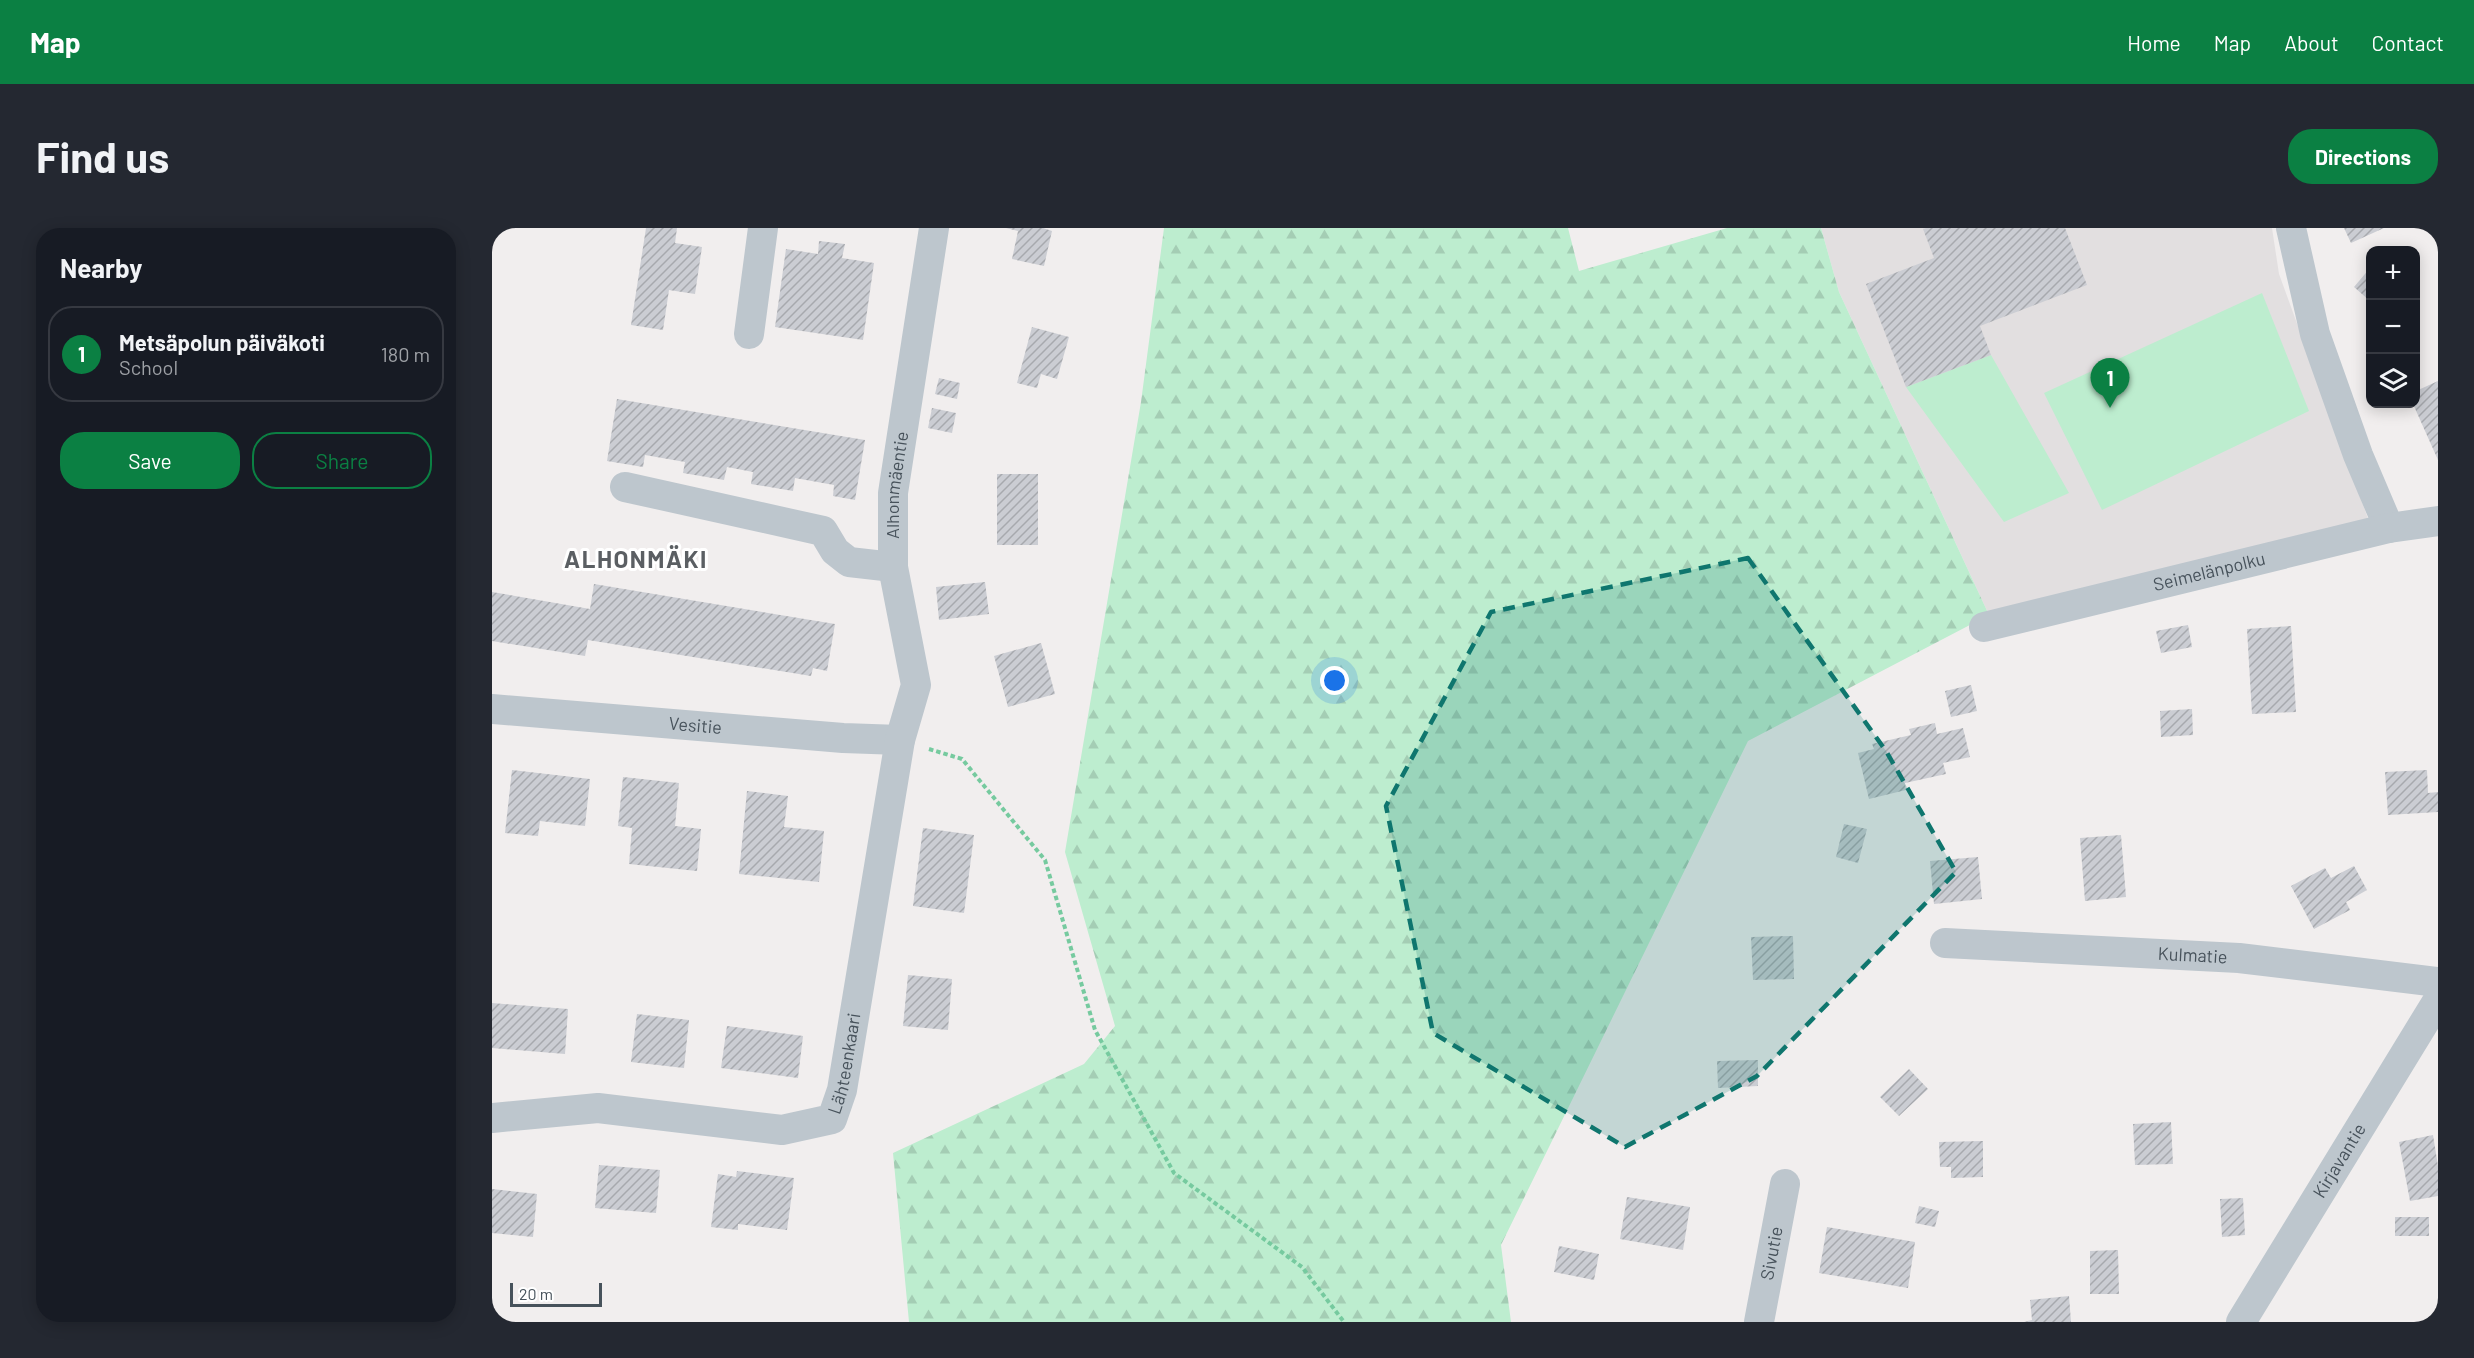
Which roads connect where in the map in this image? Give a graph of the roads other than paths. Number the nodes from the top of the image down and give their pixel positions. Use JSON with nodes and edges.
{"nodes":[{"id":1,"x":763,"y":228,"type":"edge"},
{"id":2,"x":934,"y":228,"type":"edge"},
{"id":3,"x":2290,"y":228,"type":"edge"},
{"id":4,"x":748,"y":334,"type":"dead end"},
{"id":5,"x":625,"y":487,"type":"dead end"},
{"id":6,"x":2438,"y":521,"type":"edge"},
{"id":7,"x":2389,"y":528,"type":"junction"},
{"id":8,"x":893,"y":567,"type":"junction"},
{"id":9,"x":1984,"y":627,"type":"dead end"},
{"id":10,"x":492,"y":709,"type":"edge"},
{"id":11,"x":900,"y":740,"type":"junction"},
{"id":12,"x":1945,"y":944,"type":"dead end"},
{"id":13,"x":2438,"y":982,"type":"edge"},
{"id":14,"x":2438,"y":1000,"type":"edge"},
{"id":15,"x":492,"y":1118,"type":"edge"},
{"id":16,"x":1785,"y":1184,"type":"dead end"},
{"id":17,"x":1760,"y":1322,"type":"edge"},
{"id":18,"x":2241,"y":1322,"type":"edge"}],
"edges":[{"from":1,"to":4,"type":"street"},
{"from":2,"to":8,"type":"street","name":"Alhonmäentie"},
{"from":3,"to":7,"type":"street"},
{"from":5,"to":8,"type":"street"},
{"from":6,"to":7,"type":"street","name":"Seimelänpolku"},
{"from":7,"to":9,"type":"street","name":"Seimelänpolku"},
{"from":8,"to":11,"type":"street","name":"Alhonmäentie"},
{"from":10,"to":11,"type":"street","name":"Vesitie"},
{"from":11,"to":15,"type":"street","name":"Lähteenkaari"},
{"from":12,"to":13,"type":"street","name":"Kulmatie"},
{"from":14,"to":18,"type":"street","name":"Kirjavantie"},
{"from":16,"to":17,"type":"street","name":"Sivutie"}]}
